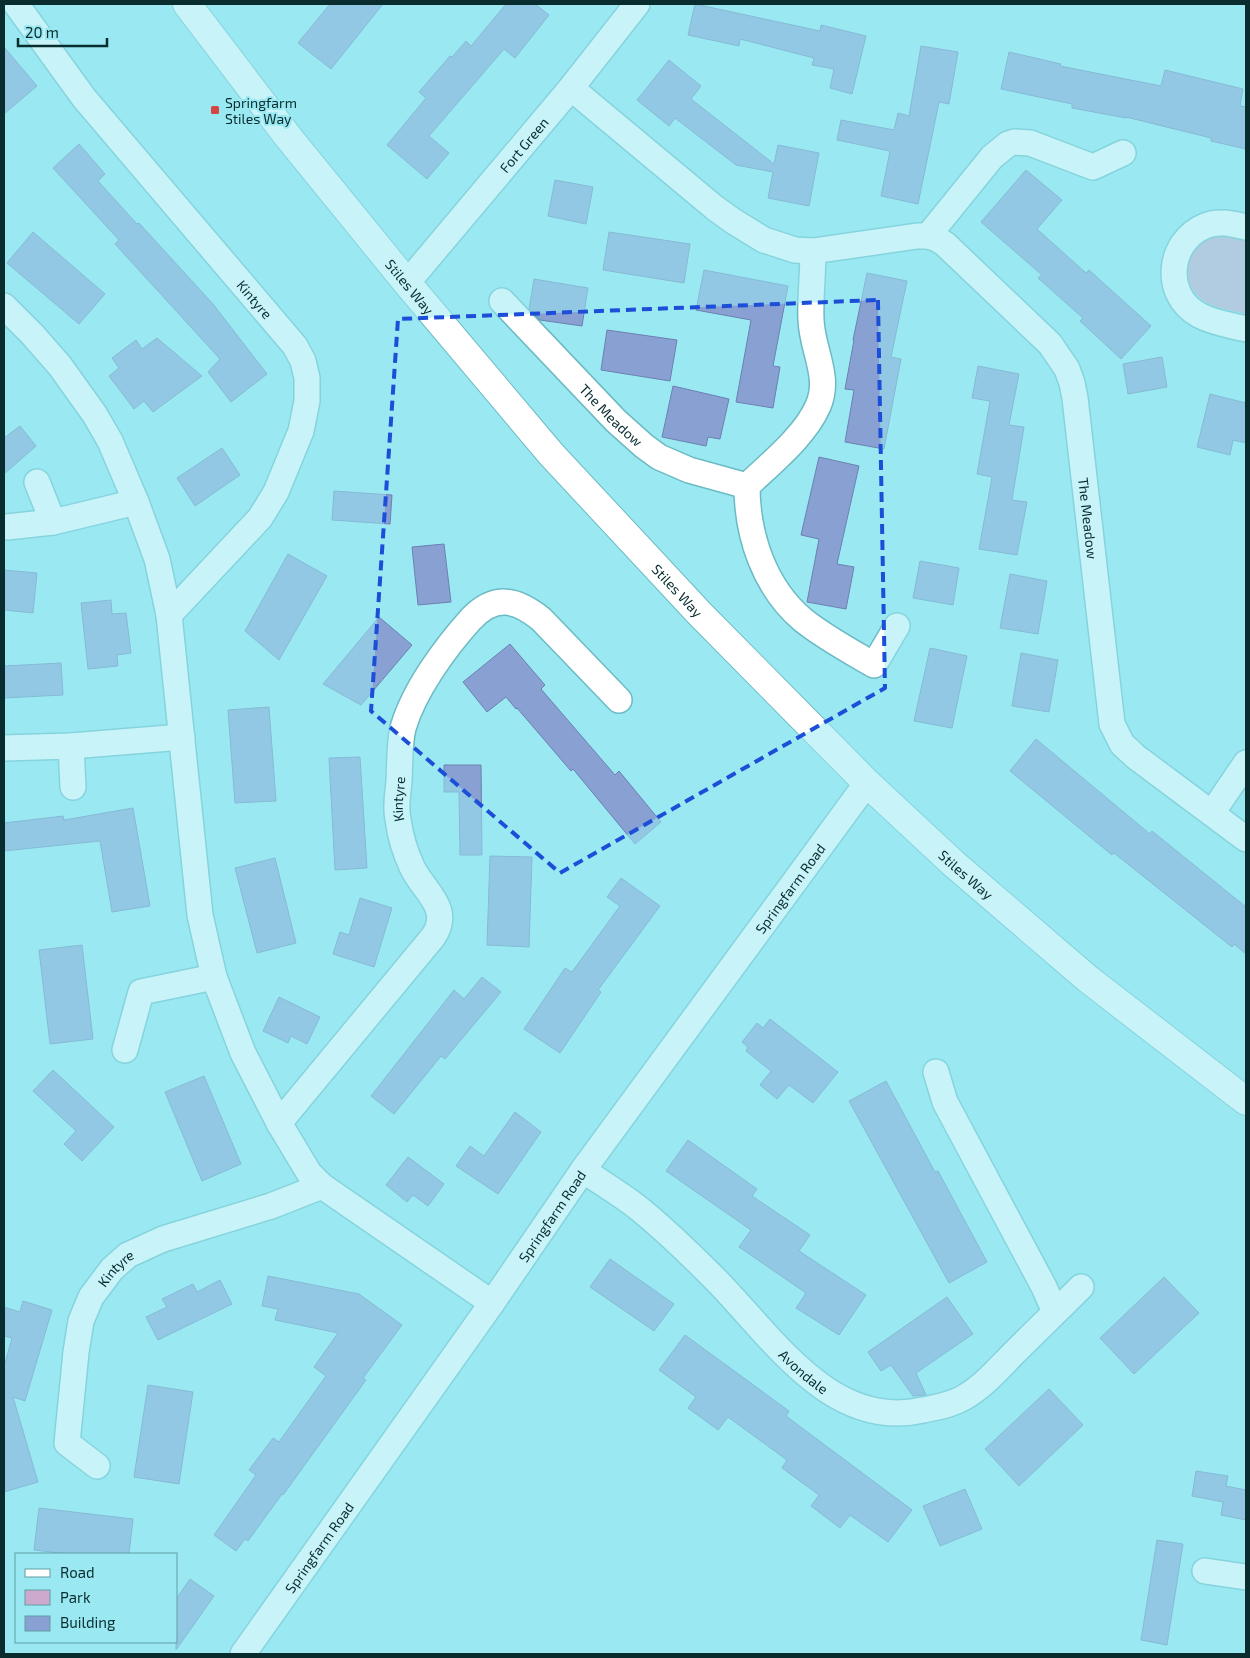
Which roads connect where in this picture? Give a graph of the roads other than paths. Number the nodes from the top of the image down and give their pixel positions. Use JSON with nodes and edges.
{"nodes":[{"id":1,"x":16,"y":4,"type":"edge"},
{"id":2,"x":187,"y":4,"type":"edge"},
{"id":3,"x":637,"y":4,"type":"edge"},
{"id":4,"x":571,"y":88,"type":"junction"},
{"id":5,"x":1123,"y":153,"type":"dead end"},
{"id":6,"x":1246,"y":227,"type":"edge"},
{"id":7,"x":928,"y":236,"type":"junction"},
{"id":8,"x":813,"y":252,"type":"junction"},
{"id":9,"x":407,"y":283,"type":"junction"},
{"id":10,"x":502,"y":302,"type":"dead end"},
{"id":11,"x":4,"y":306,"type":"edge"},
{"id":12,"x":1246,"y":329,"type":"edge"},
{"id":13,"x":37,"y":482,"type":"dead end"},
{"id":14,"x":747,"y":486,"type":"junction"},
{"id":15,"x":136,"y":502,"type":"junction"},
{"id":16,"x":53,"y":522,"type":"junction"},
{"id":17,"x":7,"y":527,"type":"dead end"},
{"id":18,"x":169,"y":615,"type":"junction"},
{"id":19,"x":897,"y":626,"type":"dead end"},
{"id":20,"x":619,"y":700,"type":"dead end"},
{"id":21,"x":182,"y":737,"type":"junction"},
{"id":22,"x":70,"y":746,"type":"junction"},
{"id":23,"x":4,"y":748,"type":"edge"},
{"id":24,"x":1246,"y":764,"type":"edge"},
{"id":25,"x":867,"y":783,"type":"junction"},
{"id":26,"x":73,"y":787,"type":"dead end"},
{"id":27,"x":1212,"y":813,"type":"junction"},
{"id":28,"x":1246,"y":839,"type":"edge"},
{"id":29,"x":214,"y":977,"type":"junction"},
{"id":30,"x":125,"y":1050,"type":"dead end"},
{"id":31,"x":936,"y":1072,"type":"dead end"},
{"id":32,"x":1246,"y":1101,"type":"edge"},
{"id":33,"x":279,"y":1123,"type":"junction"},
{"id":34,"x":584,"y":1170,"type":"junction"},
{"id":35,"x":322,"y":1186,"type":"junction"},
{"id":36,"x":1081,"y":1287,"type":"dead end"},
{"id":37,"x":492,"y":1303,"type":"junction"},
{"id":38,"x":1055,"y":1312,"type":"junction"},
{"id":39,"x":97,"y":1466,"type":"dead end"},
{"id":40,"x":1204,"y":1571,"type":"dead end"},
{"id":41,"x":1246,"y":1577,"type":"edge"},
{"id":42,"x":243,"y":1654,"type":"edge"}],
"edges":[{"from":1,"to":18,"type":"street","name":"Kintyre"},
{"from":2,"to":9,"type":"main road","name":"Stiles Way"},
{"from":3,"to":4,"type":"street","name":"Fort Green"},
{"from":4,"to":8,"type":"street"},
{"from":4,"to":9,"type":"street","name":"Fort Green"},
{"from":5,"to":7,"type":"street"},
{"from":6,"to":12,"type":"street"},
{"from":7,"to":8,"type":"street"},
{"from":7,"to":27,"type":"street","name":"The Meadow"},
{"from":8,"to":14,"type":"street"},
{"from":9,"to":25,"type":"main road","name":"Stiles Way"},
{"from":10,"to":14,"type":"street","name":"The Meadow"},
{"from":11,"to":15,"type":"street"},
{"from":13,"to":16,"type":"street"},
{"from":14,"to":19,"type":"street"},
{"from":15,"to":16,"type":"street"},
{"from":15,"to":18,"type":"street"},
{"from":16,"to":17,"type":"street"},
{"from":18,"to":21,"type":"street"},
{"from":20,"to":33,"type":"street","name":"Kintyre"},
{"from":21,"to":22,"type":"street"},
{"from":21,"to":29,"type":"street"},
{"from":22,"to":23,"type":"street"},
{"from":22,"to":26,"type":"street"},
{"from":24,"to":27,"type":"street"},
{"from":25,"to":32,"type":"main road","name":"Stiles Way"},
{"from":25,"to":34,"type":"street","name":"Springfarm Road"},
{"from":27,"to":28,"type":"street","name":"The Meadow"},
{"from":29,"to":30,"type":"street"},
{"from":29,"to":33,"type":"street"},
{"from":31,"to":38,"type":"street"},
{"from":33,"to":35,"type":"street"},
{"from":34,"to":37,"type":"street","name":"Springfarm Road"},
{"from":34,"to":38,"type":"street","name":"Avondale"},
{"from":35,"to":37,"type":"street"},
{"from":35,"to":39,"type":"street","name":"Kintyre"},
{"from":36,"to":38,"type":"street","name":"Avondale"},
{"from":37,"to":42,"type":"street","name":"Springfarm Road"},
{"from":40,"to":41,"type":"street"}]}
